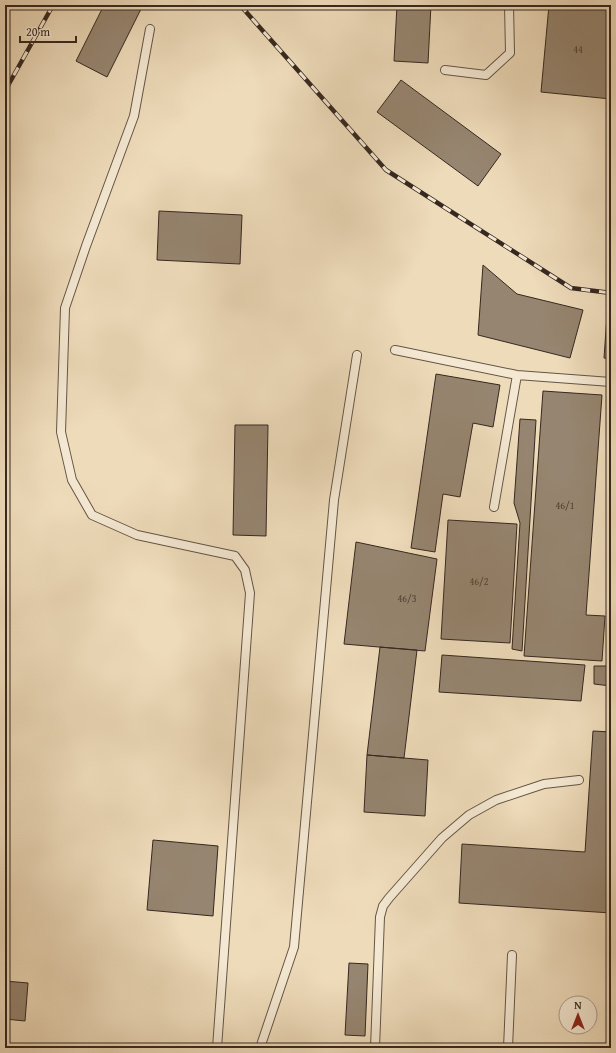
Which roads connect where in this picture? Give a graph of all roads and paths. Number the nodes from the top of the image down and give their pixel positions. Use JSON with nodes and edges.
{"nodes":[{"id":1,"x":509,"y":5,"type":"edge"},
{"id":2,"x":150,"y":29,"type":"dead end"},
{"id":3,"x":445,"y":70,"type":"dead end"},
{"id":4,"x":395,"y":350,"type":"dead end"},
{"id":5,"x":356,"y":355,"type":"dead end"},
{"id":6,"x":517,"y":375,"type":"junction"},
{"id":7,"x":611,"y":382,"type":"edge"},
{"id":8,"x":494,"y":507,"type":"dead end"},
{"id":9,"x":579,"y":780,"type":"dead end"},
{"id":10,"x":512,"y":955,"type":"dead end"},
{"id":11,"x":217,"y":1048,"type":"edge"},
{"id":12,"x":260,"y":1048,"type":"edge"},
{"id":13,"x":375,"y":1048,"type":"edge"},
{"id":14,"x":508,"y":1048,"type":"edge"}],
"edges":[{"from":1,"to":3,"type":"lane"},
{"from":2,"to":11,"type":"lane"},
{"from":4,"to":6,"type":"lane"},
{"from":5,"to":12,"type":"lane"},
{"from":6,"to":7,"type":"lane"},
{"from":6,"to":8,"type":"lane"},
{"from":9,"to":13,"type":"lane"},
{"from":10,"to":14,"type":"lane"}]}
